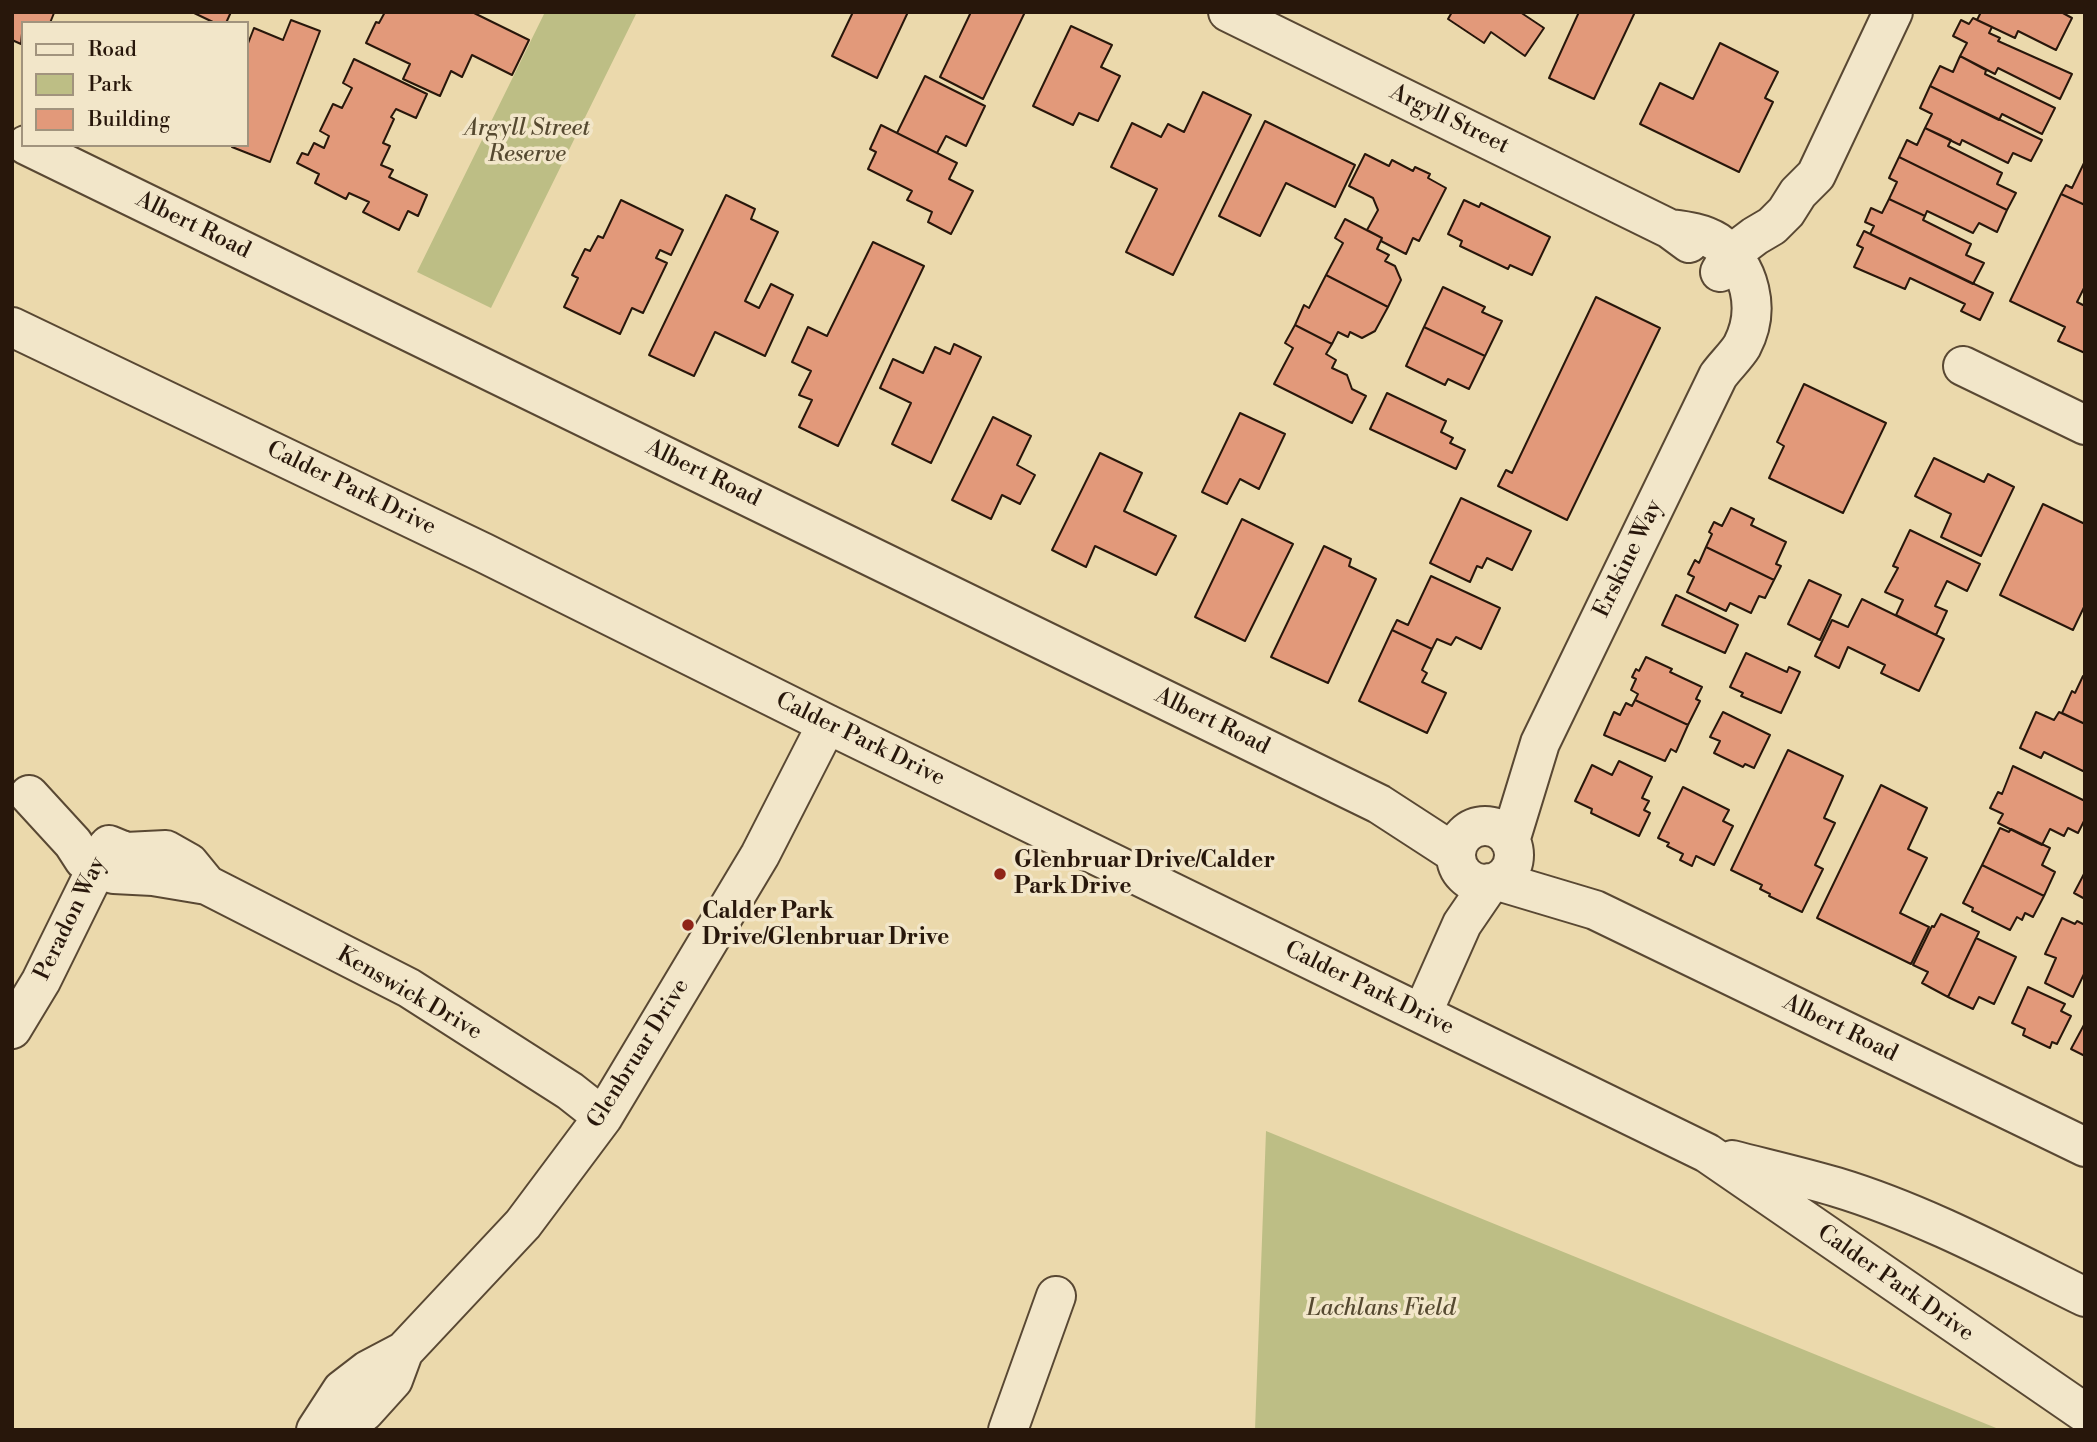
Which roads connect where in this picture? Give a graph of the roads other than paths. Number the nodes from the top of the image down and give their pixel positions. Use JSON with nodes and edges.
{"nodes":[{"id":1,"x":1228,"y":12,"type":"edge"},
{"id":2,"x":1894,"y":12,"type":"edge"},
{"id":3,"x":28,"y":147,"type":"edge"},
{"id":4,"x":1731,"y":265,"type":"junction"},
{"id":5,"x":12,"y":327,"type":"edge"},
{"id":6,"x":1963,"y":366,"type":"dead end"},
{"id":7,"x":2085,"y":425,"type":"edge"},
{"id":8,"x":827,"y":724,"type":"junction"},
{"id":9,"x":21,"y":791,"type":"edge"},
{"id":10,"x":1485,"y":854,"type":"junction"},
{"id":11,"x":102,"y":857,"type":"junction"},
{"id":12,"x":1413,"y":1010,"type":"junction"},
{"id":13,"x":12,"y":1029,"type":"edge"},
{"id":14,"x":603,"y":1117,"type":"junction"},
{"id":15,"x":2085,"y":1147,"type":"edge"},
{"id":16,"x":1706,"y":1153,"type":"junction"},
{"id":17,"x":1056,"y":1296,"type":"dead end"},
{"id":18,"x":2085,"y":1297,"type":"edge"},
{"id":19,"x":404,"y":1350,"type":"junction"},
{"id":20,"x":2085,"y":1413,"type":"edge"},
{"id":21,"x":316,"y":1430,"type":"edge"},
{"id":22,"x":342,"y":1430,"type":"edge"},
{"id":23,"x":1008,"y":1430,"type":"edge"}],
"edges":[{"from":1,"to":4,"type":"street","name":"Argyll Street"},
{"from":2,"to":4,"type":"street"},
{"from":3,"to":10,"type":"street","name":"Albert Road"},
{"from":4,"to":10,"type":"street","name":"Erskine Way"},
{"from":5,"to":8,"type":"street","name":"Calder Park Drive"},
{"from":6,"to":7,"type":"street"},
{"from":8,"to":12,"type":"street","name":"Calder Park Drive"},
{"from":8,"to":14,"type":"street","name":"Glenbruar Drive"},
{"from":9,"to":11,"type":"street"},
{"from":10,"to":12,"type":"street","name":"Erskine Way"},
{"from":10,"to":15,"type":"street","name":"Albert Road"},
{"from":11,"to":13,"type":"street","name":"Peradon Way"},
{"from":11,"to":14,"type":"street","name":"Kenswick Drive"},
{"from":12,"to":16,"type":"street","name":"Calder Park Drive"},
{"from":14,"to":19,"type":"street","name":"Glenbruar Drive"},
{"from":16,"to":18,"type":"street","name":"Calder Park Drive"},
{"from":16,"to":20,"type":"street","name":"Calder Park Drive"},
{"from":17,"to":23,"type":"street"},
{"from":19,"to":21,"type":"street","name":"Glenbruar Drive"},
{"from":19,"to":22,"type":"street","name":"Glenbruar Drive"}]}
